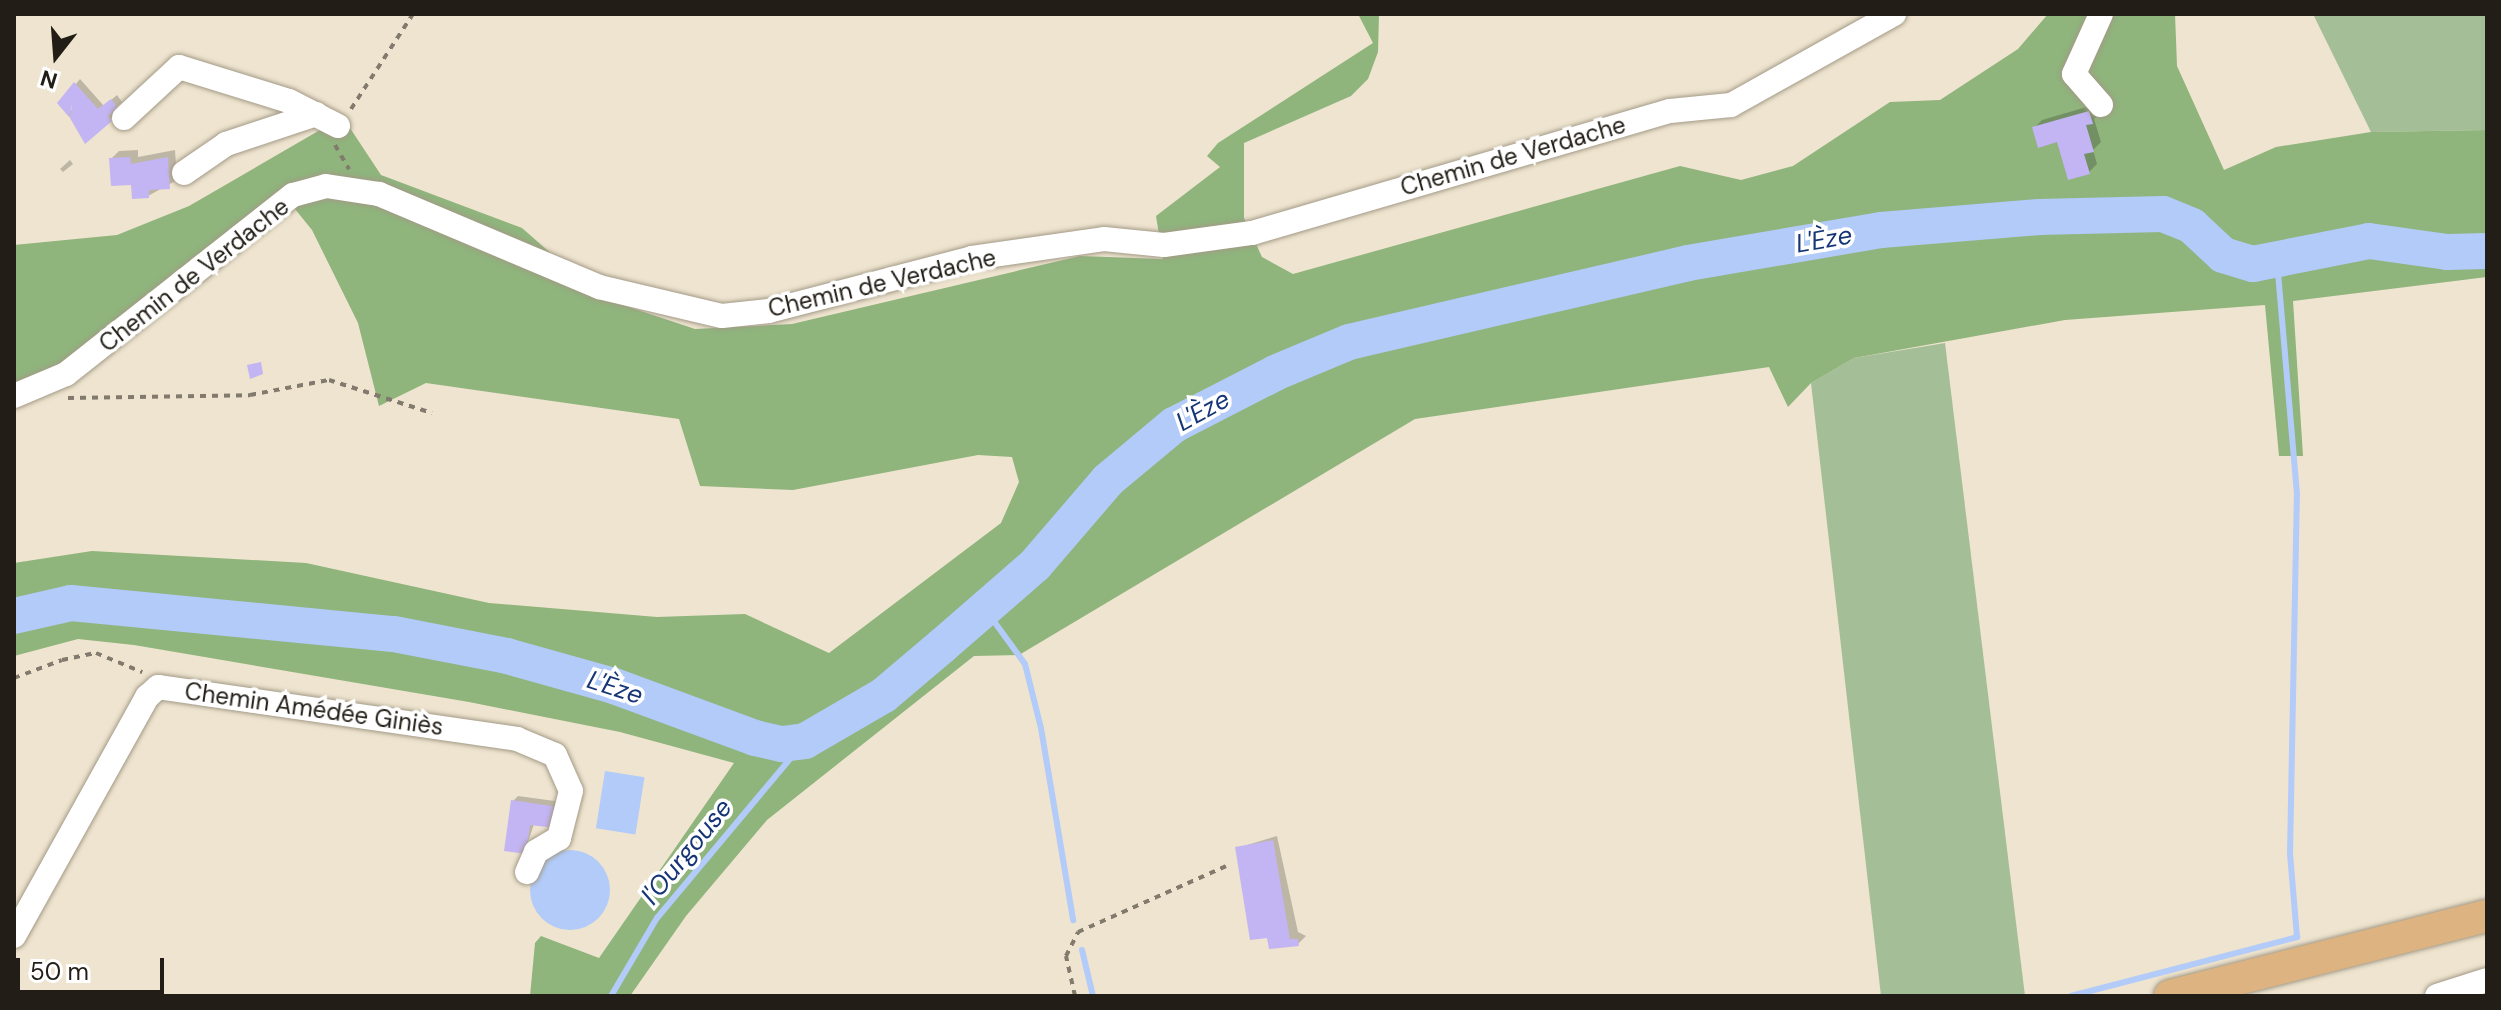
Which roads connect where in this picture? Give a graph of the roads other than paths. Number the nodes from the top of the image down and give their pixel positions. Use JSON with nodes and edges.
{"nodes":[{"id":1,"x":1894,"y":14,"type":"edge"},
{"id":2,"x":2101,"y":14,"type":"edge"},
{"id":3,"x":2101,"y":105,"type":"dead end"},
{"id":4,"x":124,"y":118,"type":"dead end"},
{"id":5,"x":184,"y":173,"type":"dead end"},
{"id":6,"x":14,"y":396,"type":"edge"},
{"id":7,"x":527,"y":872,"type":"dead end"},
{"id":8,"x":2487,"y":916,"type":"edge"},
{"id":9,"x":2487,"y":923,"type":"edge"},
{"id":10,"x":14,"y":936,"type":"edge"},
{"id":11,"x":2416,"y":936,"type":"junction"},
{"id":12,"x":2487,"y":980,"type":"edge"},
{"id":13,"x":2170,"y":996,"type":"edge"},
{"id":14,"x":2437,"y":996,"type":"edge"}],
"edges":[{"from":1,"to":6,"type":"street","name":"Chemin de Verdache"},
{"from":2,"to":3,"type":"street"},
{"from":4,"to":5,"type":"street"},
{"from":7,"to":10,"type":"street","name":"Chemin Amédée Giniès"},
{"from":8,"to":11,"type":"main road"},
{"from":9,"to":11,"type":"main road"},
{"from":11,"to":13,"type":"main road"},
{"from":12,"to":14,"type":"street"}]}
